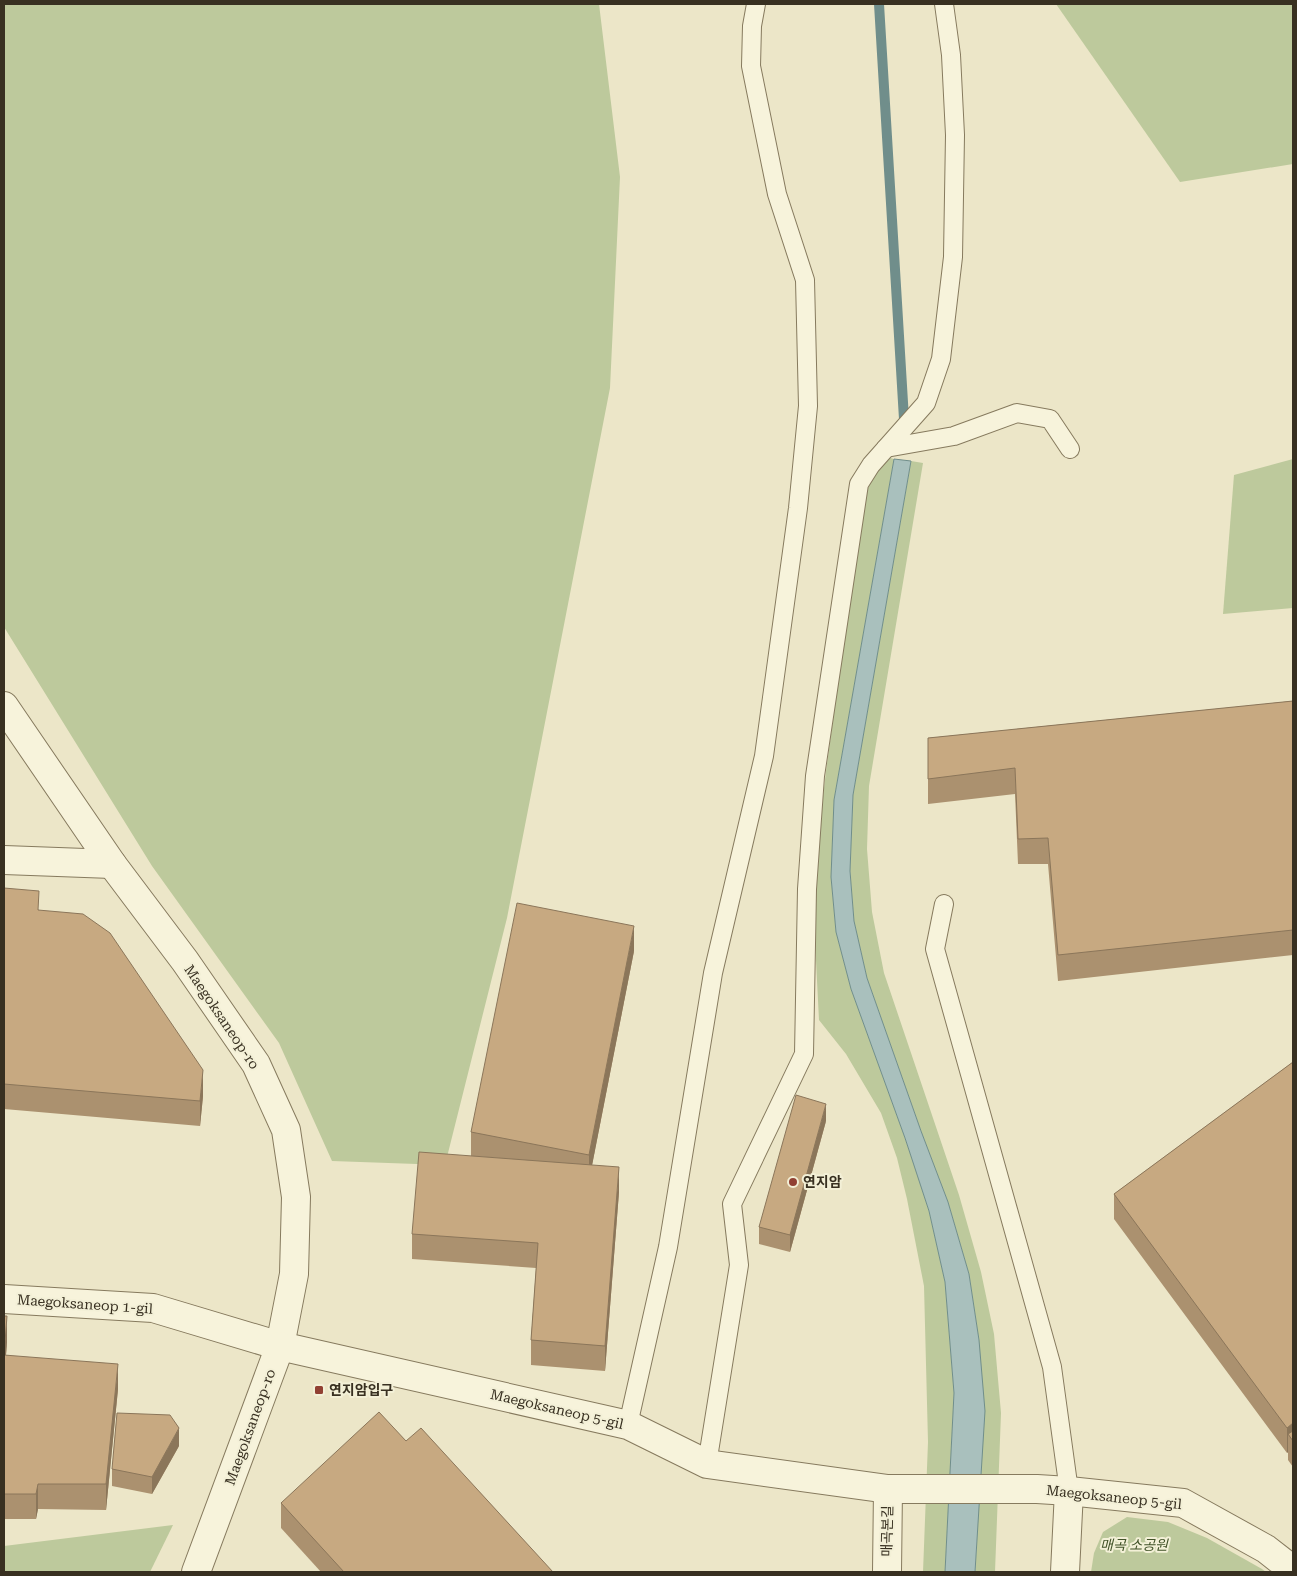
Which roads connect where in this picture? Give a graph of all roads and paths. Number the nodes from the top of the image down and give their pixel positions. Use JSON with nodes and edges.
{"nodes":[{"id":1,"x":756,"y":4,"type":"edge"},
{"id":2,"x":944,"y":4,"type":"edge"},
{"id":3,"x":886,"y":448,"type":"junction"},
{"id":4,"x":1070,"y":449,"type":"dead end"},
{"id":5,"x":4,"y":706,"type":"edge"},
{"id":6,"x":4,"y":860,"type":"edge"},
{"id":7,"x":112,"y":864,"type":"junction"},
{"id":8,"x":944,"y":904,"type":"dead end"},
{"id":9,"x":4,"y":1299,"type":"edge"},
{"id":10,"x":280,"y":1346,"type":"junction"},
{"id":11,"x":628,"y":1425,"type":"junction"},
{"id":12,"x":707,"y":1464,"type":"junction"},
{"id":13,"x":888,"y":1489,"type":"junction"},
{"id":14,"x":1069,"y":1491,"type":"junction"},
{"id":15,"x":1293,"y":1570,"type":"edge"},
{"id":16,"x":196,"y":1572,"type":"edge"},
{"id":17,"x":887,"y":1572,"type":"edge"},
{"id":18,"x":1066,"y":1572,"type":"edge"}],
"edges":[{"from":1,"to":11,"type":"lane"},
{"from":2,"to":3,"type":"lane"},
{"from":3,"to":4,"type":"lane"},
{"from":3,"to":12,"type":"lane"},
{"from":5,"to":7,"type":"street","name":"Maegoksaneop-ro"},
{"from":6,"to":7,"type":"street"},
{"from":7,"to":10,"type":"street","name":"Maegoksaneop-ro"},
{"from":8,"to":14,"type":"lane"},
{"from":9,"to":10,"type":"street","name":"Maegoksaneop 1-gil"},
{"from":10,"to":11,"type":"street","name":"Maegoksaneop 5-gil"},
{"from":10,"to":16,"type":"street","name":"Maegoksaneop-ro"},
{"from":11,"to":12,"type":"street","name":"Maegoksaneop 5-gil"},
{"from":12,"to":13,"type":"street","name":"Maegoksaneop 5-gil"},
{"from":13,"to":14,"type":"street","name":"Maegoksaneop 5-gil"},
{"from":13,"to":17,"type":"street","name":"매곡본길"},
{"from":14,"to":15,"type":"street","name":"Maegoksaneop 5-gil"},
{"from":14,"to":18,"type":"street"}]}
